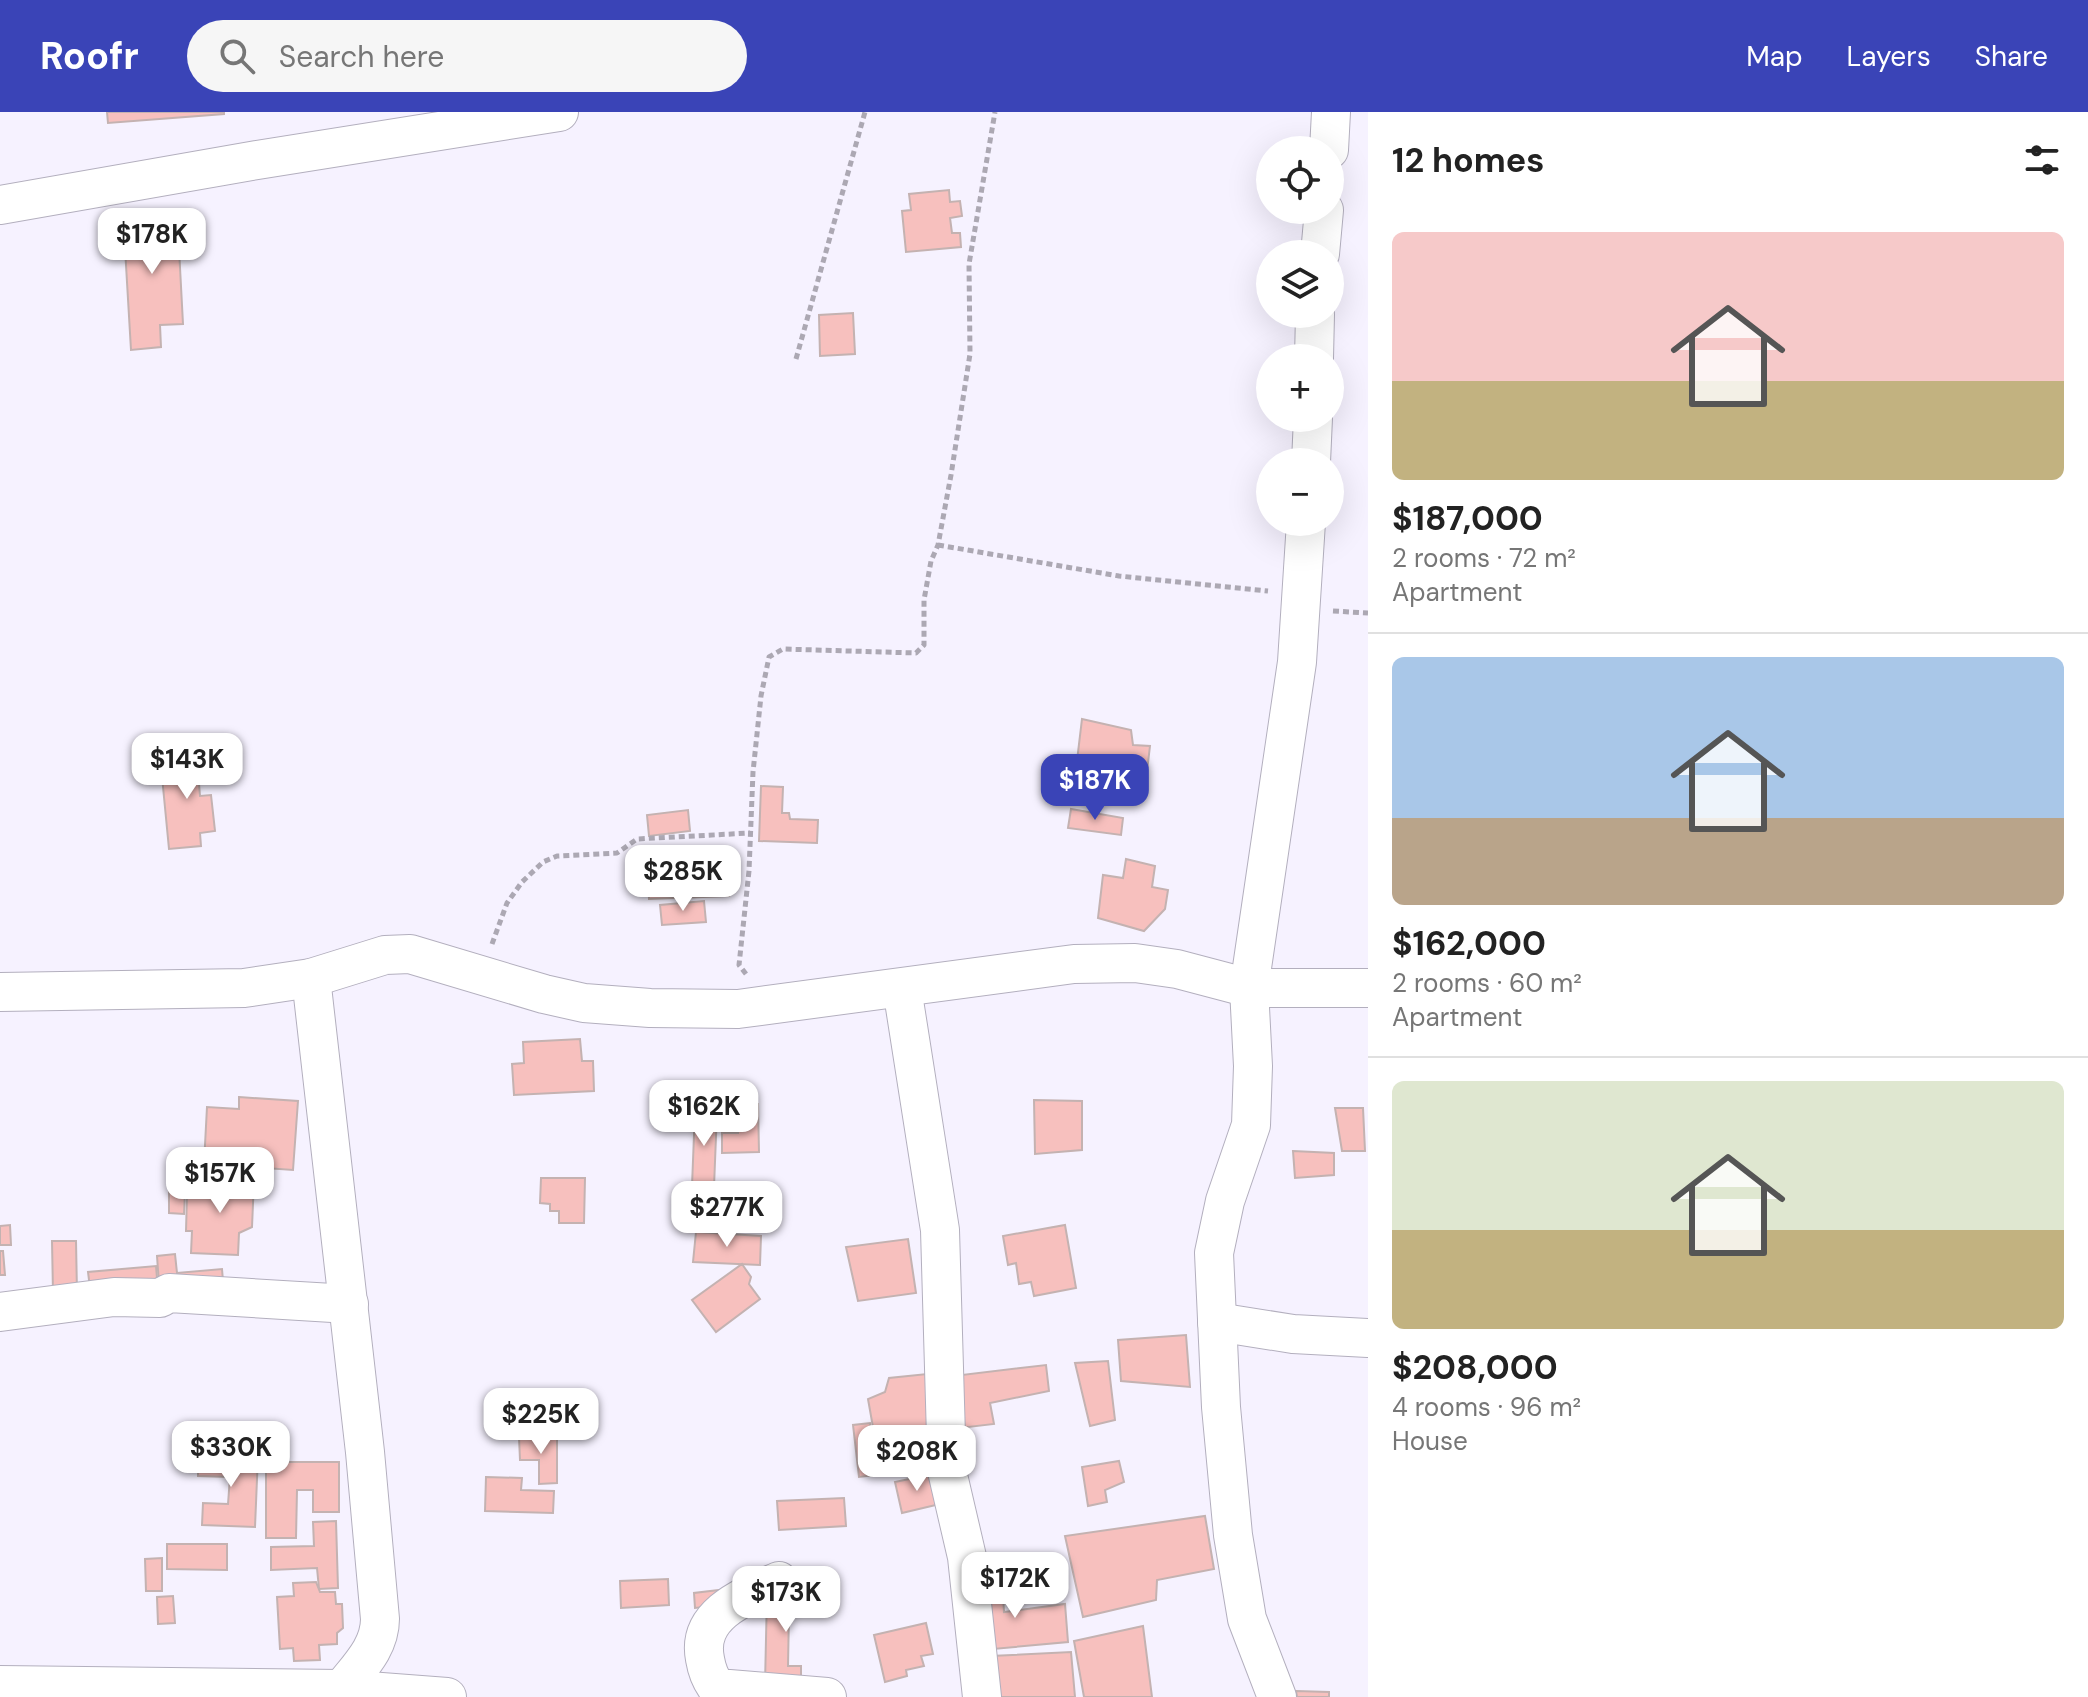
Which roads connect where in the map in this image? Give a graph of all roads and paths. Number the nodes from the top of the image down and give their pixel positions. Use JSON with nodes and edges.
{"nodes":[{"id":1,"x":559,"y":112,"type":"edge"},
{"id":2,"x":865,"y":112,"type":"edge"},
{"id":3,"x":995,"y":112,"type":"edge"},
{"id":4,"x":1331,"y":112,"type":"edge"},
{"id":5,"x":1330,"y":136,"type":"edge"},
{"id":6,"x":0,"y":205,"type":"edge"},
{"id":7,"x":796,"y":359,"type":"dead end"},
{"id":8,"x":1305,"y":536,"type":"edge"},
{"id":9,"x":938,"y":545,"type":"junction"},
{"id":10,"x":1301,"y":593,"type":"junction"},
{"id":11,"x":750,"y":833,"type":"junction"},
{"id":12,"x":481,"y":975,"type":"junction"},
{"id":13,"x":759,"y":977,"type":"dead end"},
{"id":14,"x":311,"y":978,"type":"junction"},
{"id":15,"x":902,"y":988,"type":"junction"},
{"id":16,"x":1249,"y":988,"type":"junction"},
{"id":17,"x":1368,"y":988,"type":"edge"},
{"id":18,"x":0,"y":992,"type":"edge"},
{"id":19,"x":349,"y":1304,"type":"junction"},
{"id":20,"x":0,"y":1312,"type":"edge"},
{"id":21,"x":1217,"y":1322,"type":"junction"},
{"id":22,"x":1368,"y":1338,"type":"edge"},
{"id":23,"x":779,"y":1581,"type":"dead end"},
{"id":24,"x":0,"y":1685,"type":"edge"},
{"id":25,"x":341,"y":1693,"type":"edge"},
{"id":26,"x":447,"y":1697,"type":"edge"},
{"id":27,"x":827,"y":1697,"type":"edge"},
{"id":28,"x":982,"y":1697,"type":"edge"},
{"id":29,"x":1277,"y":1697,"type":"edge"}],
"edges":[{"from":1,"to":6,"type":"street"},
{"from":2,"to":7,"type":"path"},
{"from":3,"to":9,"type":"path"},
{"from":4,"to":5,"type":"street"},
{"from":8,"to":10,"type":"street"},
{"from":9,"to":10,"type":"path"},
{"from":9,"to":11,"type":"path"},
{"from":10,"to":16,"type":"street"},
{"from":11,"to":12,"type":"path"},
{"from":11,"to":13,"type":"path"},
{"from":12,"to":14,"type":"street"},
{"from":12,"to":15,"type":"street"},
{"from":14,"to":18,"type":"street"},
{"from":14,"to":19,"type":"street"},
{"from":15,"to":16,"type":"street"},
{"from":15,"to":28,"type":"street"},
{"from":16,"to":17,"type":"street"},
{"from":16,"to":21,"type":"street"},
{"from":19,"to":20,"type":"street"},
{"from":19,"to":25,"type":"street"},
{"from":21,"to":22,"type":"street"},
{"from":21,"to":29,"type":"street"},
{"from":23,"to":27,"type":"street"},
{"from":24,"to":25,"type":"street"},
{"from":25,"to":26,"type":"street"}]}
